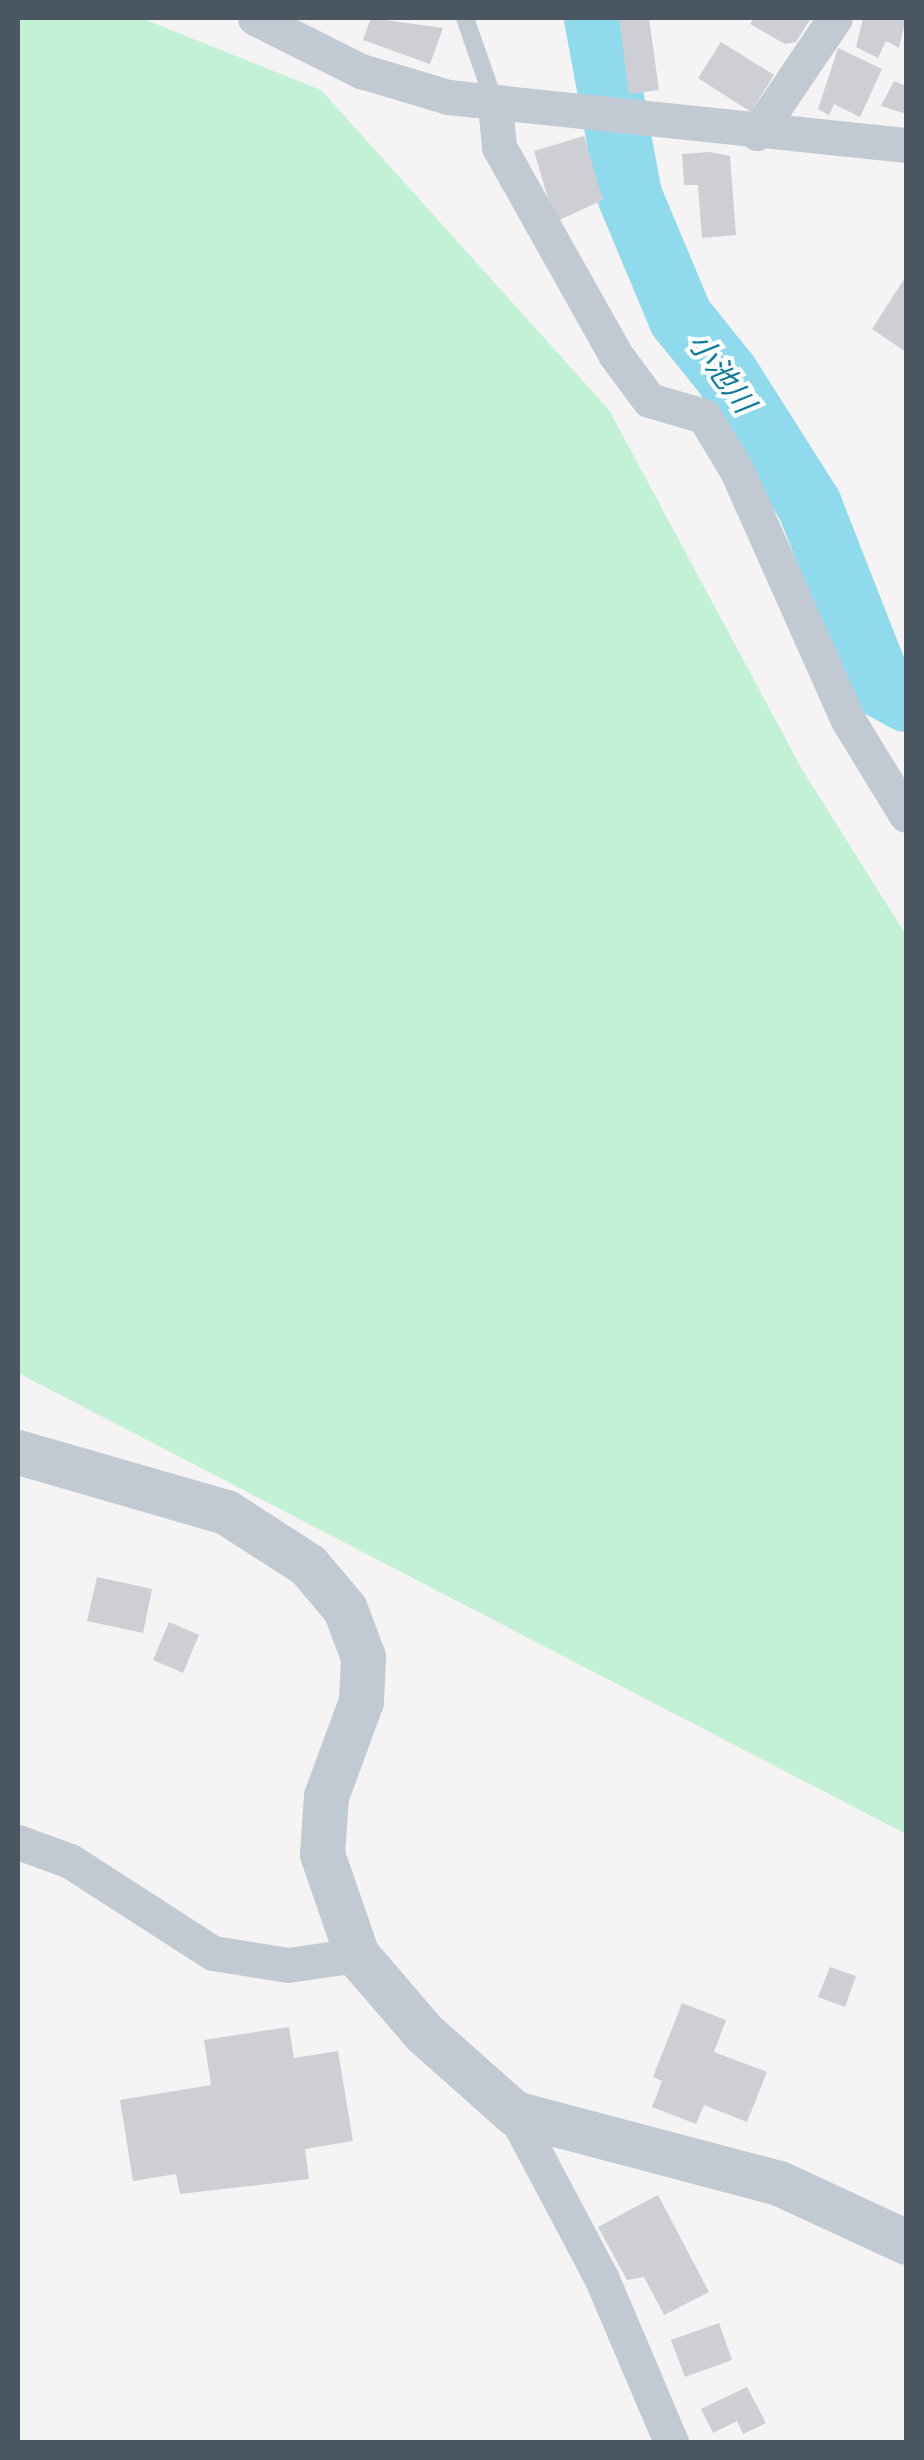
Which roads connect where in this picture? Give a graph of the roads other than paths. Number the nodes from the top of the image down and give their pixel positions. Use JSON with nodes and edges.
{"nodes":[{"id":1,"x":255,"y":18,"type":"edge"},
{"id":2,"x":464,"y":18,"type":"edge"},
{"id":3,"x":836,"y":18,"type":"edge"},
{"id":4,"x":496,"y":104,"type":"junction"},
{"id":5,"x":757,"y":133,"type":"junction"},
{"id":6,"x":906,"y":145,"type":"edge"},
{"id":7,"x":906,"y":814,"type":"edge"},
{"id":8,"x":18,"y":1452,"type":"edge"},
{"id":9,"x":18,"y":1842,"type":"edge"},
{"id":10,"x":357,"y":1955,"type":"junction"},
{"id":11,"x":514,"y":2113,"type":"junction"},
{"id":12,"x":906,"y":2242,"type":"edge"},
{"id":13,"x":671,"y":2442,"type":"edge"}],
"edges":[{"from":1,"to":4,"type":"street"},
{"from":2,"to":4,"type":"lane"},
{"from":3,"to":5,"type":"street"},
{"from":4,"to":5,"type":"street"},
{"from":4,"to":7,"type":"street"},
{"from":5,"to":6,"type":"street"},
{"from":8,"to":10,"type":"street"},
{"from":9,"to":10,"type":"street"},
{"from":10,"to":11,"type":"street"},
{"from":11,"to":12,"type":"street"},
{"from":11,"to":13,"type":"street"}]}
